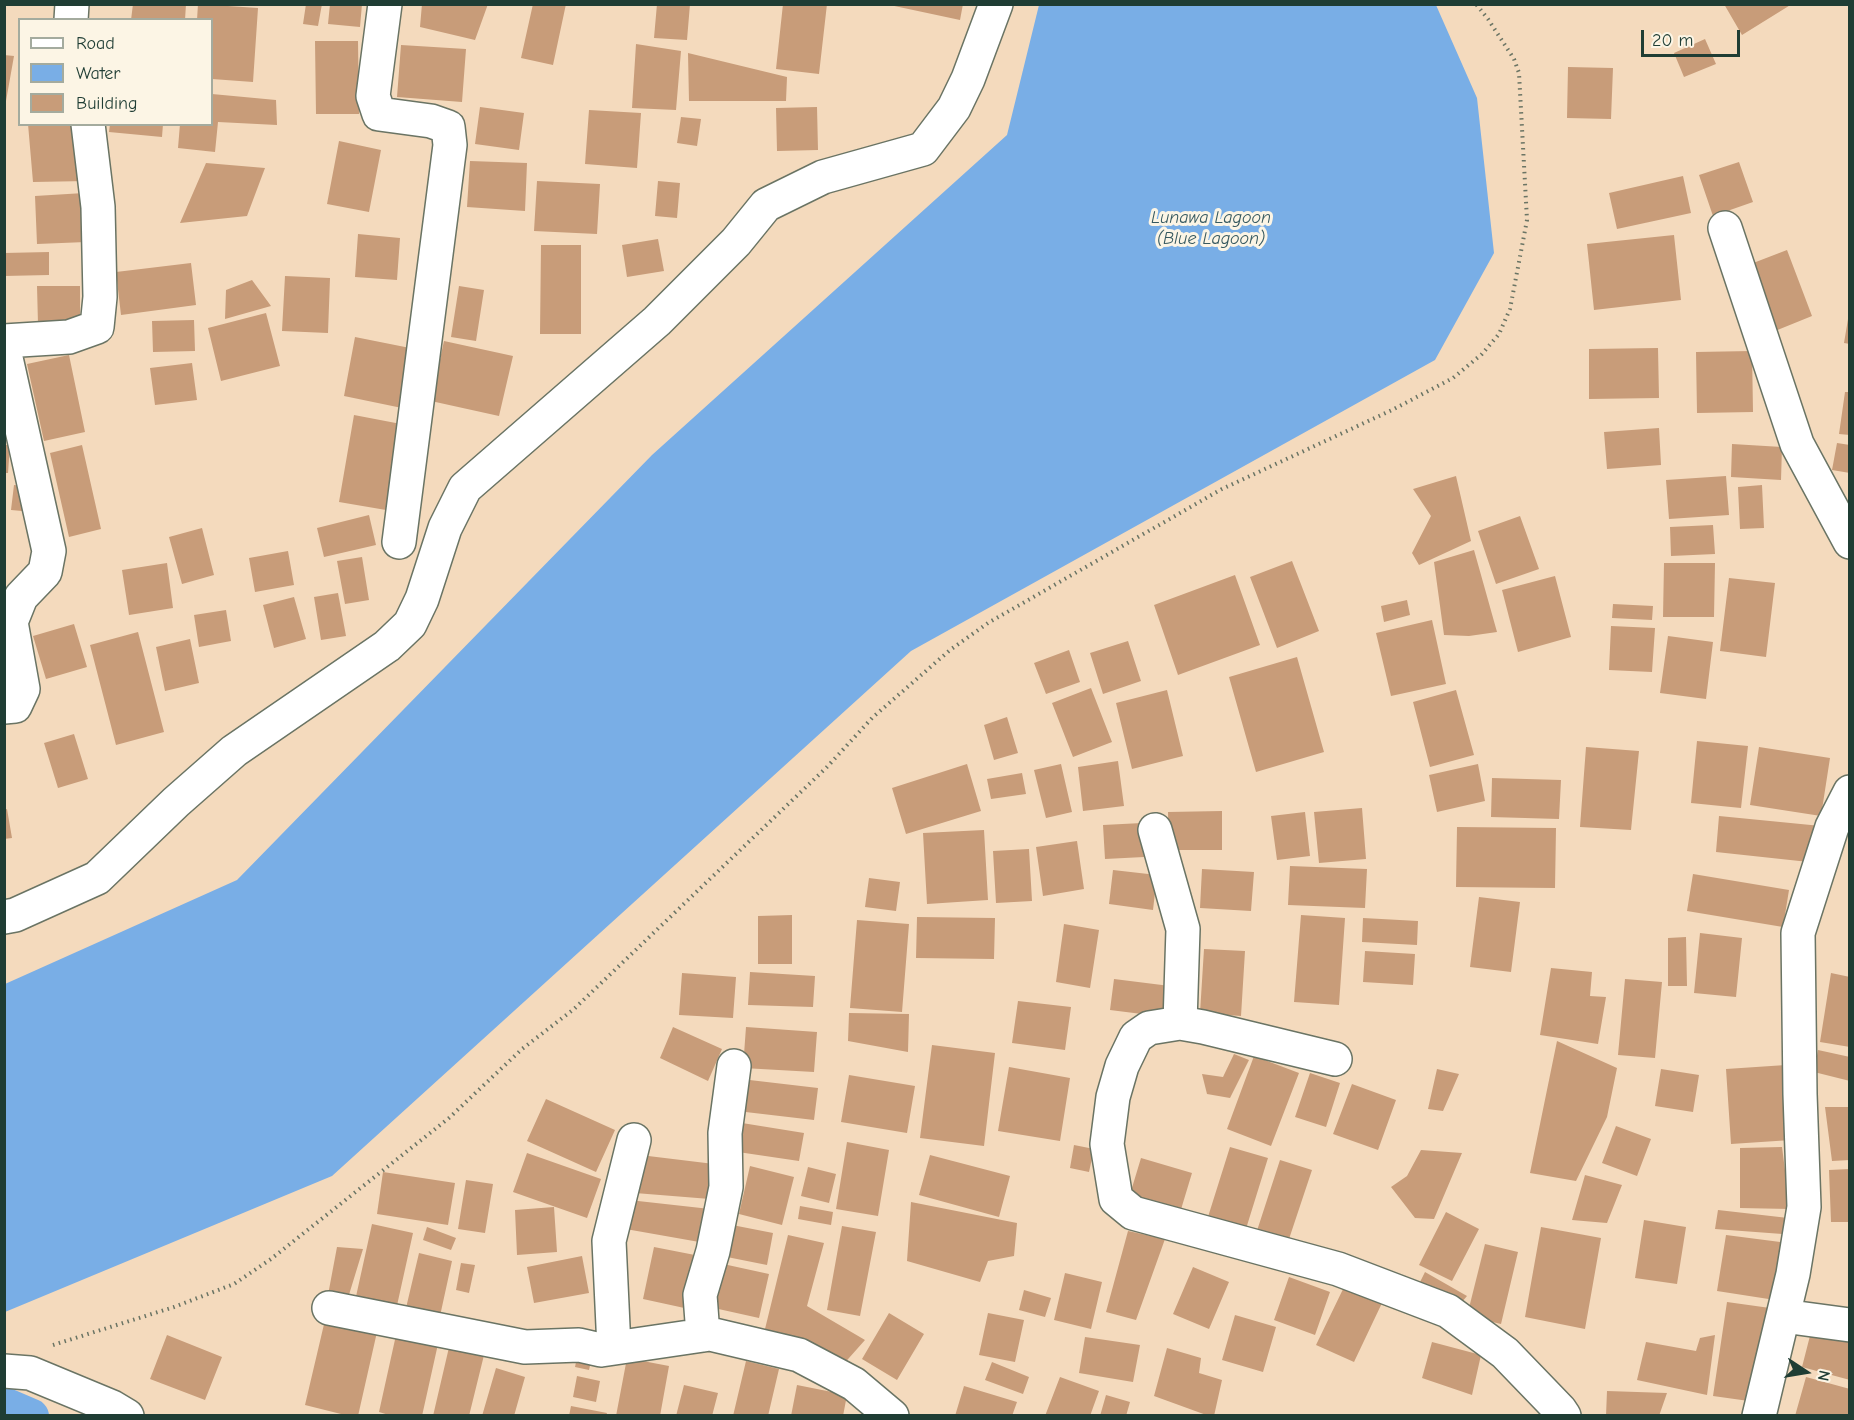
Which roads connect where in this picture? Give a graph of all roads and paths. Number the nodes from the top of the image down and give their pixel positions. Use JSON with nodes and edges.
{"nodes":[{"id":1,"x":385,"y":4,"type":"edge"},
{"id":2,"x":996,"y":4,"type":"edge"},
{"id":3,"x":1476,"y":4,"type":"edge"},
{"id":4,"x":88,"y":126,"type":"edge"},
{"id":5,"x":1725,"y":228,"type":"dead end"},
{"id":6,"x":4,"y":341,"type":"edge"},
{"id":7,"x":4,"y":349,"type":"edge"},
{"id":8,"x":399,"y":542,"type":"dead end"},
{"id":9,"x":1850,"y":542,"type":"edge"},
{"id":10,"x":4,"y":707,"type":"edge"},
{"id":11,"x":1850,"y":792,"type":"edge"},
{"id":12,"x":1155,"y":830,"type":"dead end"},
{"id":13,"x":4,"y":917,"type":"edge"},
{"id":14,"x":1180,"y":1023,"type":"junction"},
{"id":15,"x":1335,"y":1059,"type":"dead end"},
{"id":16,"x":734,"y":1066,"type":"dead end"},
{"id":17,"x":634,"y":1140,"type":"dead end"},
{"id":18,"x":329,"y":1308,"type":"dead end"},
{"id":19,"x":1783,"y":1316,"type":"junction"},
{"id":20,"x":1850,"y":1325,"type":"edge"},
{"id":21,"x":703,"y":1335,"type":"junction"},
{"id":22,"x":50,"y":1346,"type":"dead end"},
{"id":23,"x":614,"y":1348,"type":"junction"},
{"id":24,"x":4,"y":1371,"type":"edge"},
{"id":25,"x":127,"y":1416,"type":"edge"},
{"id":26,"x":892,"y":1416,"type":"edge"},
{"id":27,"x":1564,"y":1416,"type":"edge"},
{"id":28,"x":1759,"y":1416,"type":"edge"}],
"edges":[{"from":1,"to":8,"type":"street"},
{"from":2,"to":13,"type":"street"},
{"from":3,"to":22,"type":"path"},
{"from":4,"to":6,"type":"street"},
{"from":5,"to":9,"type":"street"},
{"from":7,"to":10,"type":"street"},
{"from":11,"to":19,"type":"street"},
{"from":12,"to":14,"type":"street"},
{"from":14,"to":15,"type":"street"},
{"from":14,"to":27,"type":"street"},
{"from":16,"to":21,"type":"street"},
{"from":17,"to":23,"type":"street"},
{"from":18,"to":23,"type":"street"},
{"from":19,"to":20,"type":"street"},
{"from":19,"to":28,"type":"street"},
{"from":21,"to":23,"type":"street"},
{"from":21,"to":26,"type":"street"},
{"from":24,"to":25,"type":"street"}]}
